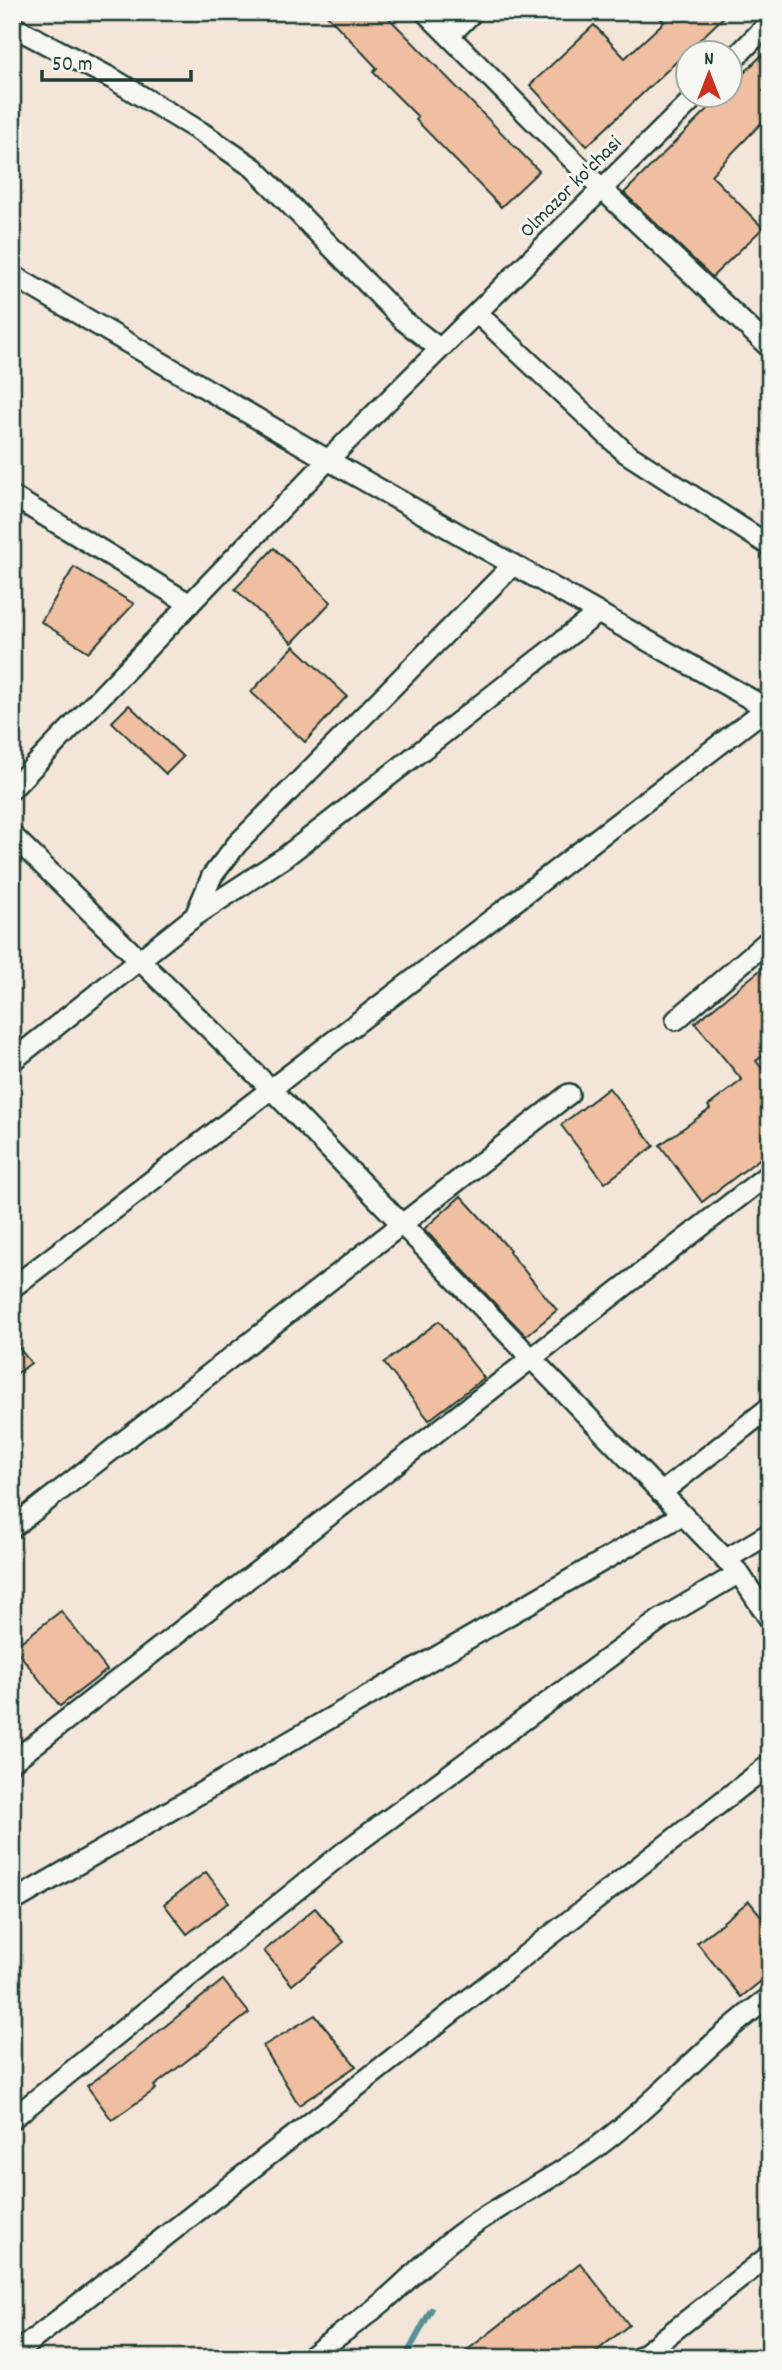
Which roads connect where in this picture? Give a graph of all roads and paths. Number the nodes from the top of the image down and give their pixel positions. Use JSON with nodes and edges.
{"nodes":[{"id":1,"x":425,"y":12,"type":"edge"},
{"id":2,"x":473,"y":12,"type":"edge"},
{"id":3,"x":770,"y":22,"type":"edge"},
{"id":4,"x":12,"y":26,"type":"edge"},
{"id":5,"x":449,"y":36,"type":"junction"},
{"id":6,"x":744,"y":49,"type":"edge"},
{"id":7,"x":684,"y":108,"type":"edge"},
{"id":8,"x":603,"y":190,"type":"junction"},
{"id":9,"x":12,"y":275,"type":"edge"},
{"id":10,"x":477,"y":313,"type":"junction"},
{"id":11,"x":770,"y":348,"type":"edge"},
{"id":12,"x":440,"y":349,"type":"junction"},
{"id":13,"x":328,"y":460,"type":"junction"},
{"id":14,"x":12,"y":496,"type":"edge"},
{"id":15,"x":770,"y":546,"type":"edge"},
{"id":16,"x":513,"y":565,"type":"junction"},
{"id":17,"x":190,"y":604,"type":"junction"},
{"id":18,"x":598,"y":613,"type":"junction"},
{"id":19,"x":768,"y":709,"type":"edge"},
{"id":20,"x":12,"y":789,"type":"edge"},
{"id":21,"x":12,"y":835,"type":"edge"},
{"id":22,"x":195,"y":916,"type":"junction"},
{"id":23,"x":770,"y":939,"type":"edge"},
{"id":24,"x":141,"y":961,"type":"junction"},
{"id":25,"x":676,"y":1020,"type":"dead end"},
{"id":26,"x":12,"y":1061,"type":"edge"},
{"id":27,"x":271,"y":1090,"type":"junction"},
{"id":28,"x":569,"y":1094,"type":"dead end"},
{"id":29,"x":770,"y":1173,"type":"edge"},
{"id":30,"x":401,"y":1224,"type":"junction"},
{"id":31,"x":12,"y":1288,"type":"edge"},
{"id":32,"x":532,"y":1359,"type":"junction"},
{"id":33,"x":770,"y":1407,"type":"edge"},
{"id":34,"x":661,"y":1493,"type":"junction"},
{"id":35,"x":682,"y":1515,"type":"junction"},
{"id":36,"x":12,"y":1528,"type":"edge"},
{"id":37,"x":770,"y":1533,"type":"edge"},
{"id":38,"x":732,"y":1566,"type":"junction"},
{"id":39,"x":770,"y":1620,"type":"edge"},
{"id":40,"x":12,"y":1762,"type":"edge"},
{"id":41,"x":770,"y":1764,"type":"edge"},
{"id":42,"x":12,"y":1902,"type":"edge"},
{"id":43,"x":770,"y":1997,"type":"edge"},
{"id":44,"x":12,"y":2119,"type":"edge"},
{"id":45,"x":770,"y":2255,"type":"edge"},
{"id":46,"x":12,"y":2356,"type":"edge"},
{"id":47,"x":309,"y":2358,"type":"edge"},
{"id":48,"x":639,"y":2358,"type":"edge"}],
"edges":[{"from":1,"to":5,"type":"street"},
{"from":2,"to":5,"type":"street"},
{"from":3,"to":6,"type":"street"},
{"from":4,"to":12,"type":"street"},
{"from":5,"to":8,"type":"street"},
{"from":7,"to":8,"type":"street","name":"Olmazor ko'chasi"},
{"from":8,"to":10,"type":"street","name":"Olmazor ko'chasi"},
{"from":8,"to":11,"type":"street"},
{"from":9,"to":13,"type":"street"},
{"from":10,"to":12,"type":"street","name":"Olmazor ko'chasi"},
{"from":10,"to":15,"type":"street"},
{"from":12,"to":13,"type":"street","name":"Olmazor ko'chasi"},
{"from":13,"to":16,"type":"street"},
{"from":13,"to":17,"type":"street","name":"Olmazor ko'chasi"},
{"from":14,"to":17,"type":"street"},
{"from":16,"to":18,"type":"street"},
{"from":16,"to":22,"type":"street"},
{"from":17,"to":20,"type":"street","name":"Olmazor ko'chasi"},
{"from":18,"to":19,"type":"street"},
{"from":18,"to":22,"type":"street"},
{"from":19,"to":27,"type":"street"},
{"from":21,"to":24,"type":"street"},
{"from":22,"to":24,"type":"street"},
{"from":23,"to":25,"type":"street"},
{"from":24,"to":26,"type":"street"},
{"from":24,"to":27,"type":"street"},
{"from":27,"to":30,"type":"street"},
{"from":27,"to":31,"type":"street"},
{"from":28,"to":30,"type":"street"},
{"from":29,"to":32,"type":"street"},
{"from":30,"to":32,"type":"street"},
{"from":30,"to":36,"type":"street"},
{"from":32,"to":34,"type":"street"},
{"from":32,"to":40,"type":"street"},
{"from":33,"to":34,"type":"street"},
{"from":34,"to":35,"type":"street"},
{"from":35,"to":38,"type":"street"},
{"from":35,"to":42,"type":"street"},
{"from":37,"to":38,"type":"street"},
{"from":38,"to":39,"type":"street"},
{"from":38,"to":44,"type":"street"},
{"from":41,"to":46,"type":"street"},
{"from":43,"to":47,"type":"street"},
{"from":45,"to":48,"type":"street"}]}
